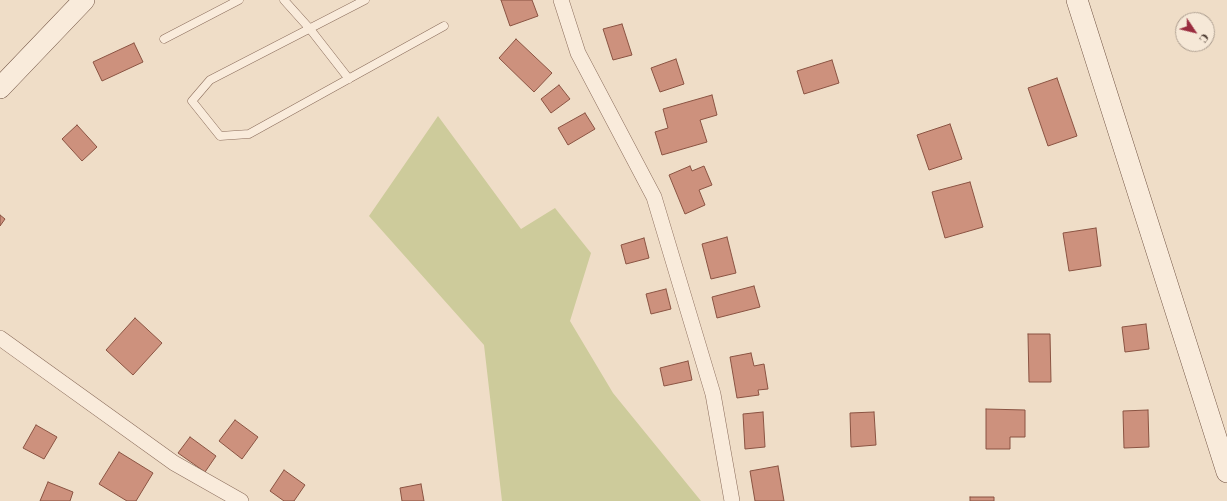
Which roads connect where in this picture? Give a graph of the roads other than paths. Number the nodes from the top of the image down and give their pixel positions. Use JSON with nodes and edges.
{"nodes":[{"id":1,"x":84,"y":0,"type":"edge"},
{"id":2,"x":239,"y":0,"type":"edge"},
{"id":3,"x":284,"y":0,"type":"edge"},
{"id":4,"x":365,"y":0,"type":"edge"},
{"id":5,"x":561,"y":0,"type":"edge"},
{"id":6,"x":1077,"y":0,"type":"edge"},
{"id":7,"x":444,"y":26,"type":"dead end"},
{"id":8,"x":310,"y":29,"type":"junction"},
{"id":9,"x":164,"y":38,"type":"dead end"},
{"id":10,"x":349,"y":79,"type":"junction"},
{"id":11,"x":0,"y":88,"type":"edge"},
{"id":12,"x":0,"y":338,"type":"edge"},
{"id":13,"x":1227,"y":472,"type":"edge"},
{"id":14,"x":241,"y":501,"type":"edge"},
{"id":15,"x":732,"y":501,"type":"edge"}],
"edges":[{"from":1,"to":11,"type":"street"},
{"from":2,"to":9,"type":"lane"},
{"from":3,"to":8,"type":"lane"},
{"from":4,"to":8,"type":"lane"},
{"from":5,"to":15,"type":"street"},
{"from":6,"to":13,"type":"street"},
{"from":7,"to":10,"type":"lane"},
{"from":8,"to":10,"type":"lane"},
{"from":8,"to":10,"type":"lane"},
{"from":12,"to":14,"type":"street"}]}
